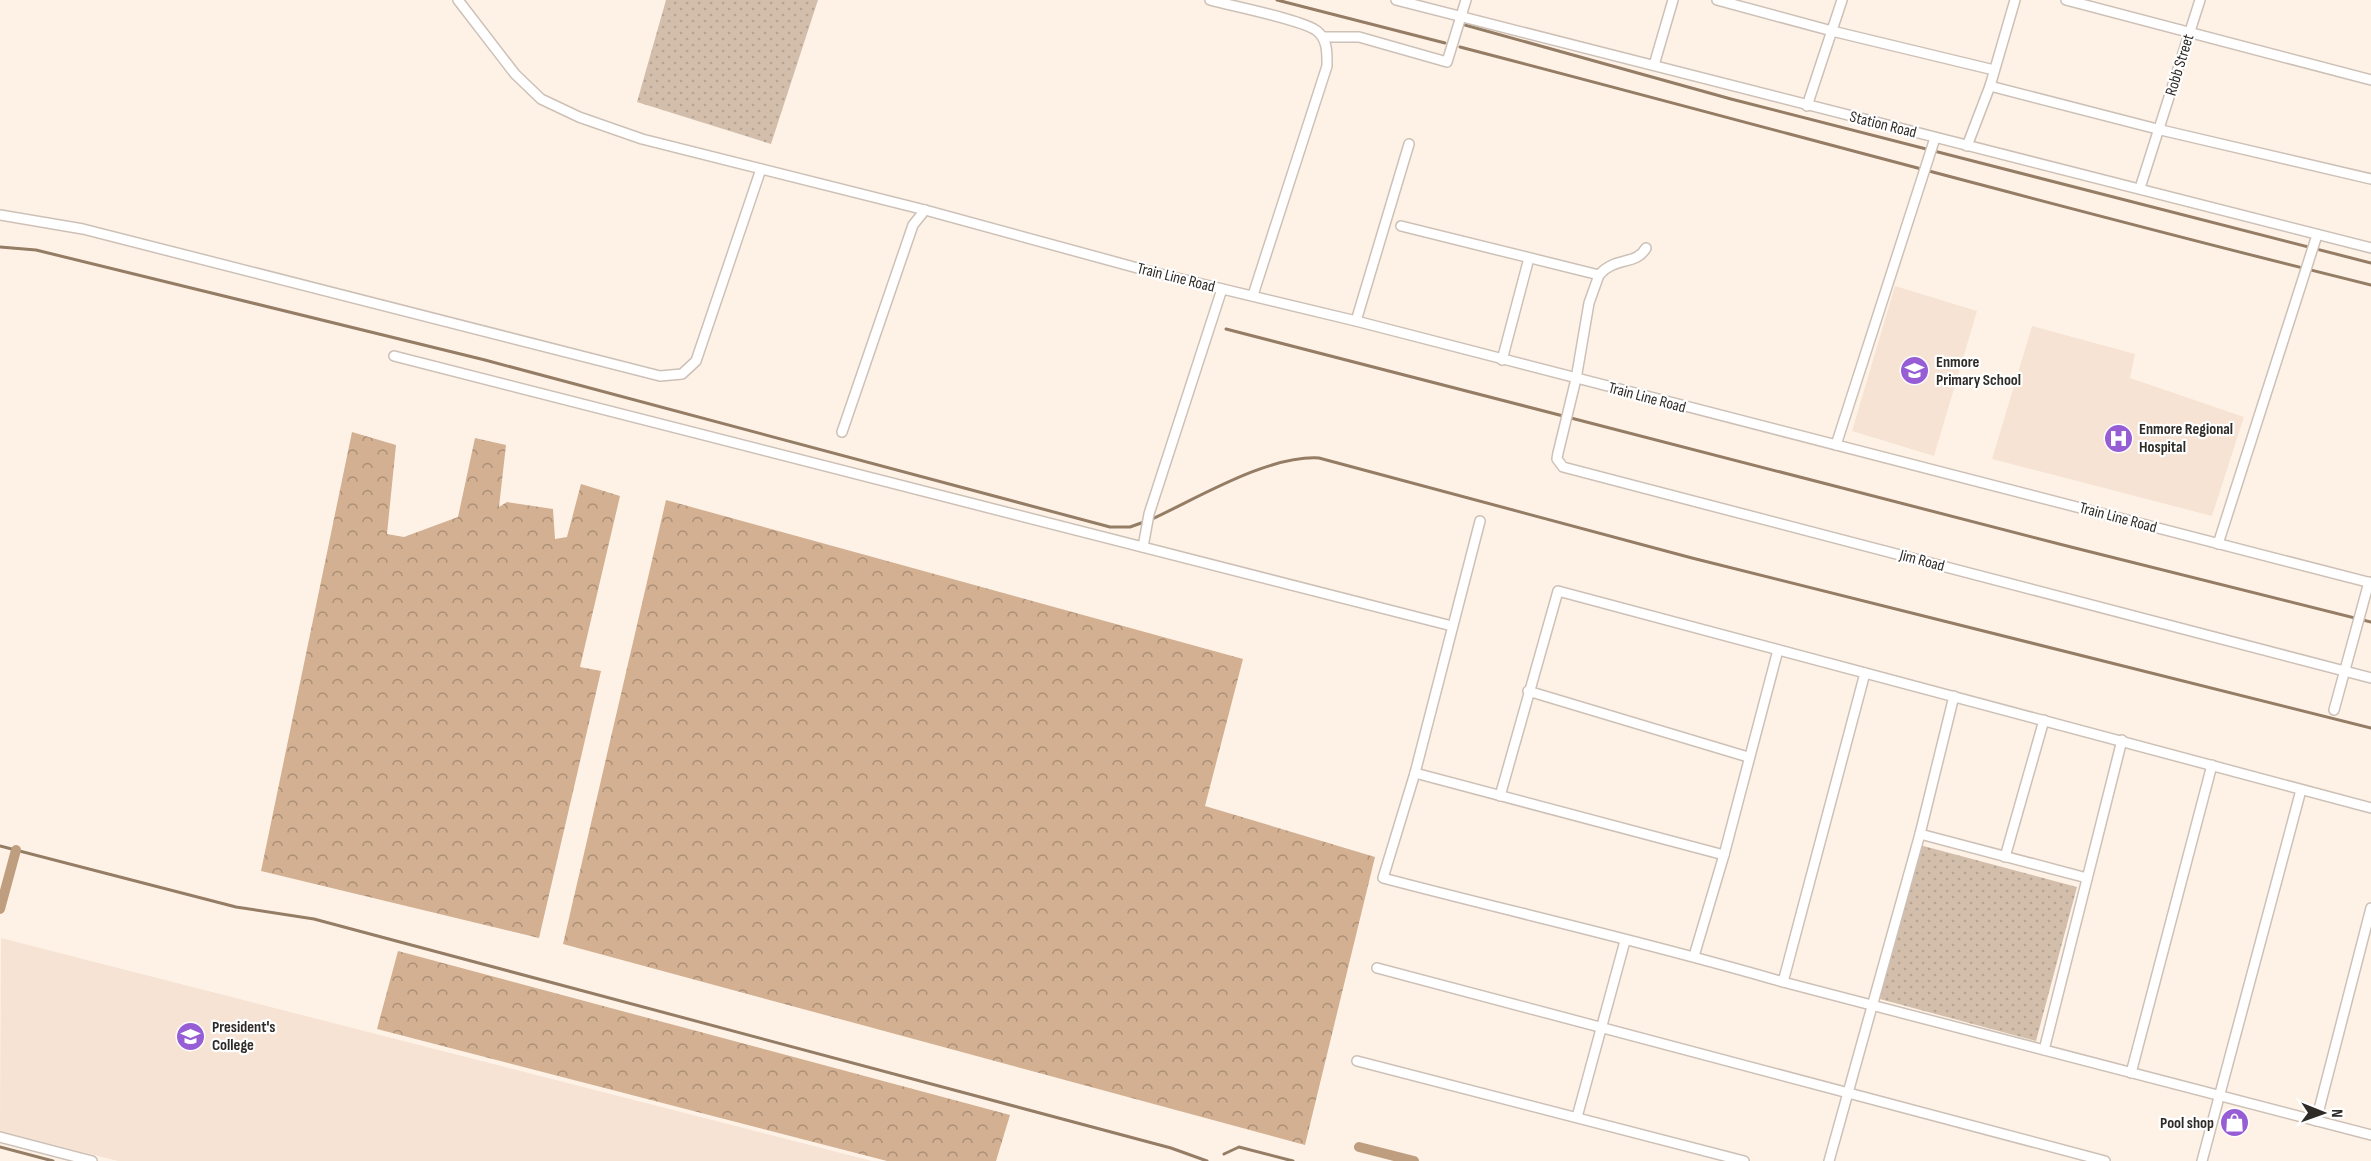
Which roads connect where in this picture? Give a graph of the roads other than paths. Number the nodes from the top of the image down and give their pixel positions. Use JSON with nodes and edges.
{"nodes":[{"id":1,"x":458,"y":0,"type":"edge"},
{"id":2,"x":1210,"y":0,"type":"edge"},
{"id":3,"x":1396,"y":0,"type":"edge"},
{"id":4,"x":1466,"y":0,"type":"edge"},
{"id":5,"x":1673,"y":0,"type":"edge"},
{"id":6,"x":1717,"y":0,"type":"edge"},
{"id":7,"x":1842,"y":0,"type":"edge"},
{"id":8,"x":2015,"y":0,"type":"edge"},
{"id":9,"x":2066,"y":0,"type":"edge"},
{"id":10,"x":2200,"y":0,"type":"edge"},
{"id":11,"x":1461,"y":17,"type":"junction"},
{"id":12,"x":1832,"y":32,"type":"junction"},
{"id":13,"x":2190,"y":33,"type":"junction"},
{"id":14,"x":1323,"y":38,"type":"junction"},
{"id":15,"x":1654,"y":65,"type":"junction"},
{"id":16,"x":1994,"y":70,"type":"junction"},
{"id":17,"x":2371,"y":80,"type":"edge"},
{"id":18,"x":1990,"y":86,"type":"junction"},
{"id":19,"x":1807,"y":106,"type":"junction"},
{"id":20,"x":2161,"y":130,"type":"junction"},
{"id":21,"x":1935,"y":138,"type":"junction"},
{"id":22,"x":1409,"y":144,"type":"dead end"},
{"id":23,"x":1967,"y":146,"type":"junction"},
{"id":24,"x":761,"y":169,"type":"junction"},
{"id":25,"x":2371,"y":179,"type":"edge"},
{"id":26,"x":2140,"y":188,"type":"junction"},
{"id":27,"x":925,"y":210,"type":"junction"},
{"id":28,"x":0,"y":215,"type":"edge"},
{"id":29,"x":1401,"y":226,"type":"dead end"},
{"id":30,"x":2317,"y":235,"type":"junction"},
{"id":31,"x":1646,"y":248,"type":"dead end"},
{"id":32,"x":2371,"y":248,"type":"edge"},
{"id":33,"x":1529,"y":258,"type":"junction"},
{"id":34,"x":1599,"y":275,"type":"junction"},
{"id":35,"x":1222,"y":289,"type":"junction"},
{"id":36,"x":1253,"y":295,"type":"junction"},
{"id":37,"x":1356,"y":321,"type":"junction"},
{"id":38,"x":394,"y":356,"type":"dead end"},
{"id":39,"x":1502,"y":360,"type":"junction"},
{"id":40,"x":1576,"y":380,"type":"junction"},
{"id":41,"x":842,"y":432,"type":"dead end"},
{"id":42,"x":1836,"y":445,"type":"junction"},
{"id":43,"x":1480,"y":521,"type":"dead end"},
{"id":44,"x":2218,"y":544,"type":"junction"},
{"id":45,"x":1143,"y":547,"type":"junction"},
{"id":46,"x":2370,"y":582,"type":"edge"},
{"id":47,"x":1452,"y":626,"type":"junction"},
{"id":48,"x":1778,"y":650,"type":"junction"},
{"id":49,"x":2344,"y":671,"type":"junction"},
{"id":50,"x":1865,"y":673,"type":"junction"},
{"id":51,"x":2371,"y":678,"type":"edge"},
{"id":52,"x":1528,"y":691,"type":"junction"},
{"id":53,"x":1954,"y":696,"type":"junction"},
{"id":54,"x":2334,"y":710,"type":"dead end"},
{"id":55,"x":2044,"y":720,"type":"junction"},
{"id":56,"x":2122,"y":740,"type":"junction"},
{"id":57,"x":1748,"y":757,"type":"junction"},
{"id":58,"x":2211,"y":765,"type":"junction"},
{"id":59,"x":1415,"y":773,"type":"junction"},
{"id":60,"x":2301,"y":790,"type":"junction"},
{"id":61,"x":1500,"y":796,"type":"junction"},
{"id":62,"x":2371,"y":808,"type":"edge"},
{"id":63,"x":1920,"y":834,"type":"junction"},
{"id":64,"x":1724,"y":855,"type":"junction"},
{"id":65,"x":2005,"y":857,"type":"junction"},
{"id":66,"x":2087,"y":878,"type":"junction"},
{"id":67,"x":2371,"y":908,"type":"edge"},
{"id":68,"x":1625,"y":941,"type":"junction"},
{"id":69,"x":1694,"y":956,"type":"junction"},
{"id":70,"x":1377,"y":968,"type":"dead end"},
{"id":71,"x":1783,"y":982,"type":"junction"},
{"id":72,"x":1874,"y":1006,"type":"junction"},
{"id":73,"x":1601,"y":1029,"type":"junction"},
{"id":74,"x":2044,"y":1050,"type":"junction"},
{"id":75,"x":1357,"y":1061,"type":"dead end"},
{"id":76,"x":2131,"y":1073,"type":"junction"},
{"id":77,"x":1848,"y":1093,"type":"junction"},
{"id":78,"x":2219,"y":1095,"type":"junction"},
{"id":79,"x":1577,"y":1117,"type":"junction"},
{"id":80,"x":2316,"y":1121,"type":"junction"},
{"id":81,"x":2371,"y":1135,"type":"edge"},
{"id":82,"x":0,"y":1137,"type":"edge"},
{"id":83,"x":92,"y":1161,"type":"edge"},
{"id":84,"x":1744,"y":1161,"type":"edge"},
{"id":85,"x":1829,"y":1161,"type":"edge"},
{"id":86,"x":2104,"y":1161,"type":"edge"},
{"id":87,"x":2202,"y":1161,"type":"edge"}],
"edges":[{"from":1,"to":24,"type":"street","name":"Train Line Road"},
{"from":2,"to":14,"type":"street"},
{"from":3,"to":11,"type":"street","name":"Station Road"},
{"from":4,"to":11,"type":"street"},
{"from":5,"to":15,"type":"street"},
{"from":6,"to":12,"type":"street"},
{"from":7,"to":12,"type":"street"},
{"from":8,"to":16,"type":"street"},
{"from":9,"to":13,"type":"street"},
{"from":10,"to":13,"type":"street","name":"Robb Street"},
{"from":11,"to":14,"type":"street"},
{"from":11,"to":15,"type":"street","name":"Station Road"},
{"from":12,"to":16,"type":"street"},
{"from":12,"to":19,"type":"street"},
{"from":13,"to":17,"type":"street"},
{"from":13,"to":20,"type":"street","name":"Robb Street"},
{"from":14,"to":36,"type":"street"},
{"from":15,"to":19,"type":"street","name":"Station Road"},
{"from":16,"to":18,"type":"street"},
{"from":18,"to":20,"type":"street"},
{"from":18,"to":23,"type":"street"},
{"from":19,"to":21,"type":"street","name":"Station Road"},
{"from":20,"to":25,"type":"street"},
{"from":20,"to":26,"type":"street","name":"Robb Street"},
{"from":21,"to":23,"type":"street","name":"Station Road"},
{"from":21,"to":42,"type":"street"},
{"from":22,"to":37,"type":"street"},
{"from":23,"to":26,"type":"street","name":"Station Road"},
{"from":24,"to":27,"type":"street","name":"Train Line Road"},
{"from":24,"to":28,"type":"street"},
{"from":26,"to":30,"type":"street","name":"Station Road"},
{"from":27,"to":35,"type":"street","name":"Train Line Road"},
{"from":27,"to":41,"type":"street"},
{"from":29,"to":33,"type":"street"},
{"from":30,"to":32,"type":"street","name":"Station Road"},
{"from":30,"to":44,"type":"street"},
{"from":31,"to":34,"type":"street"},
{"from":33,"to":34,"type":"street"},
{"from":33,"to":39,"type":"street"},
{"from":34,"to":40,"type":"street","name":"Jim Road"},
{"from":35,"to":36,"type":"street","name":"Train Line Road"},
{"from":35,"to":45,"type":"street"},
{"from":36,"to":37,"type":"street","name":"Train Line Road"},
{"from":37,"to":39,"type":"street","name":"Train Line Road"},
{"from":38,"to":45,"type":"street"},
{"from":39,"to":40,"type":"street","name":"Train Line Road"},
{"from":40,"to":42,"type":"street","name":"Train Line Road"},
{"from":40,"to":49,"type":"street","name":"Jim Road"},
{"from":42,"to":44,"type":"street","name":"Train Line Road"},
{"from":43,"to":47,"type":"street"},
{"from":44,"to":46,"type":"street","name":"Train Line Road"},
{"from":45,"to":47,"type":"street"},
{"from":46,"to":49,"type":"street"},
{"from":47,"to":59,"type":"street"},
{"from":48,"to":50,"type":"street"},
{"from":48,"to":52,"type":"street"},
{"from":48,"to":57,"type":"street"},
{"from":49,"to":51,"type":"street","name":"Jim Road"},
{"from":49,"to":54,"type":"street"},
{"from":50,"to":53,"type":"street"},
{"from":50,"to":71,"type":"street"},
{"from":52,"to":57,"type":"street"},
{"from":52,"to":61,"type":"street"},
{"from":53,"to":55,"type":"street"},
{"from":53,"to":63,"type":"street"},
{"from":55,"to":56,"type":"street"},
{"from":55,"to":65,"type":"street"},
{"from":56,"to":58,"type":"street"},
{"from":56,"to":66,"type":"street"},
{"from":57,"to":64,"type":"street"},
{"from":58,"to":60,"type":"street"},
{"from":58,"to":76,"type":"street"},
{"from":59,"to":61,"type":"street"},
{"from":59,"to":68,"type":"street"},
{"from":60,"to":62,"type":"street"},
{"from":60,"to":78,"type":"street"},
{"from":61,"to":64,"type":"street"},
{"from":63,"to":65,"type":"street"},
{"from":63,"to":72,"type":"street"},
{"from":64,"to":69,"type":"street"},
{"from":65,"to":66,"type":"street"},
{"from":66,"to":74,"type":"street"},
{"from":67,"to":80,"type":"street"},
{"from":68,"to":69,"type":"street"},
{"from":68,"to":73,"type":"street"},
{"from":69,"to":71,"type":"street"},
{"from":70,"to":73,"type":"street"},
{"from":71,"to":72,"type":"street"},
{"from":72,"to":74,"type":"street"},
{"from":72,"to":77,"type":"street"},
{"from":73,"to":77,"type":"street"},
{"from":73,"to":79,"type":"street"},
{"from":74,"to":76,"type":"street"},
{"from":75,"to":79,"type":"street"},
{"from":76,"to":78,"type":"street"},
{"from":77,"to":85,"type":"street"},
{"from":77,"to":86,"type":"street"},
{"from":78,"to":80,"type":"street"},
{"from":78,"to":87,"type":"street"},
{"from":79,"to":84,"type":"street"},
{"from":80,"to":81,"type":"street"},
{"from":82,"to":83,"type":"street"}]}
